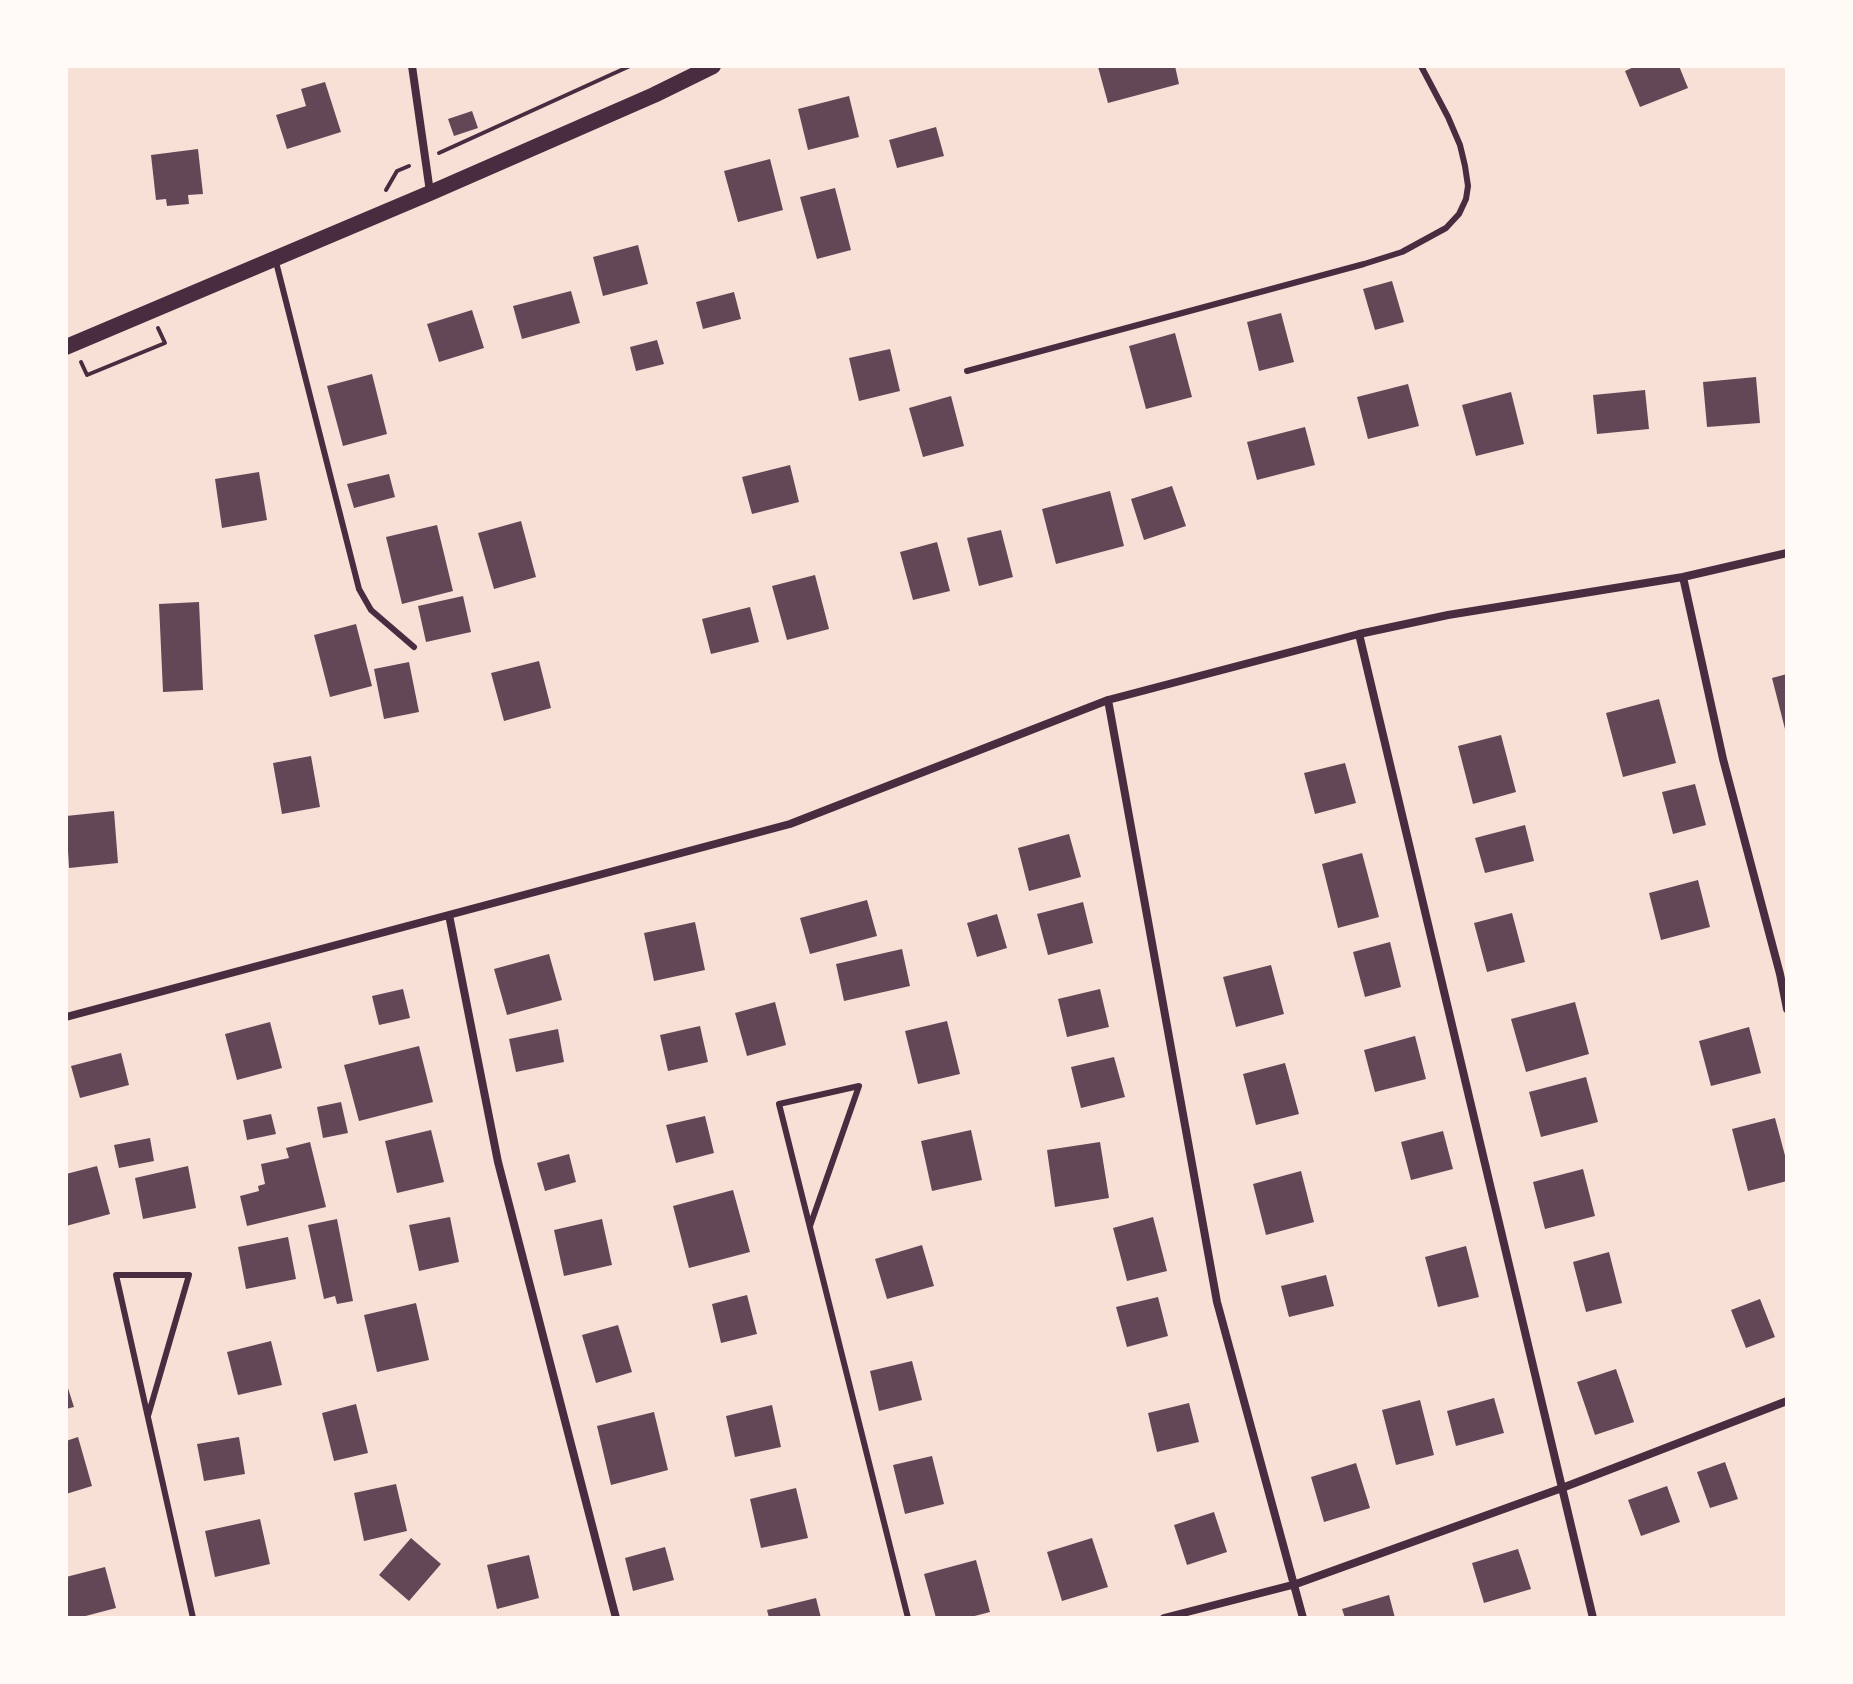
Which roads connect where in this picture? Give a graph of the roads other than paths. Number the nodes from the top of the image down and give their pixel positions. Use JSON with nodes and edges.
{"nodes":[{"id":1,"x":412,"y":66,"type":"edge"},
{"id":2,"x":713,"y":66,"type":"edge"},
{"id":3,"x":1421,"y":66,"type":"edge"},
{"id":4,"x":430,"y":193,"type":"junction"},
{"id":5,"x":275,"y":258,"type":"junction"},
{"id":6,"x":69,"y":346,"type":"edge"},
{"id":7,"x":967,"y":371,"type":"dead end"},
{"id":8,"x":1787,"y":553,"type":"edge"},
{"id":9,"x":1683,"y":577,"type":"junction"},
{"id":10,"x":1359,"y":634,"type":"junction"},
{"id":11,"x":414,"y":647,"type":"dead end"},
{"id":12,"x":1108,"y":700,"type":"junction"},
{"id":13,"x":449,"y":915,"type":"junction"},
{"id":14,"x":1784,"y":973,"type":"edge"},
{"id":15,"x":1787,"y":1009,"type":"edge"},
{"id":16,"x":66,"y":1017,"type":"edge"},
{"id":17,"x":810,"y":1226,"type":"junction"},
{"id":18,"x":1787,"y":1401,"type":"edge"},
{"id":19,"x":148,"y":1416,"type":"junction"},
{"id":20,"x":1562,"y":1488,"type":"junction"},
{"id":21,"x":1296,"y":1584,"type":"junction"},
{"id":22,"x":193,"y":1618,"type":"edge"},
{"id":23,"x":616,"y":1618,"type":"edge"},
{"id":24,"x":908,"y":1618,"type":"edge"},
{"id":25,"x":1164,"y":1618,"type":"edge"},
{"id":26,"x":1303,"y":1618,"type":"edge"},
{"id":27,"x":1593,"y":1618,"type":"edge"}],
"edges":[{"from":1,"to":4,"type":"street"},
{"from":2,"to":4,"type":"main road"},
{"from":3,"to":7,"type":"lane"},
{"from":4,"to":5,"type":"main road"},
{"from":5,"to":6,"type":"main road"},
{"from":5,"to":11,"type":"lane"},
{"from":8,"to":9,"type":"street"},
{"from":9,"to":10,"type":"street"},
{"from":9,"to":14,"type":"street"},
{"from":10,"to":12,"type":"street"},
{"from":10,"to":20,"type":"street"},
{"from":12,"to":13,"type":"street"},
{"from":12,"to":21,"type":"street"},
{"from":13,"to":16,"type":"street"},
{"from":13,"to":23,"type":"street"},
{"from":14,"to":15,"type":"street"},
{"from":17,"to":17,"type":"lane"},
{"from":17,"to":24,"type":"lane"},
{"from":18,"to":20,"type":"street"},
{"from":19,"to":19,"type":"lane"},
{"from":19,"to":22,"type":"lane"},
{"from":20,"to":21,"type":"street"},
{"from":20,"to":27,"type":"street"},
{"from":21,"to":25,"type":"street"},
{"from":21,"to":26,"type":"street"}]}
